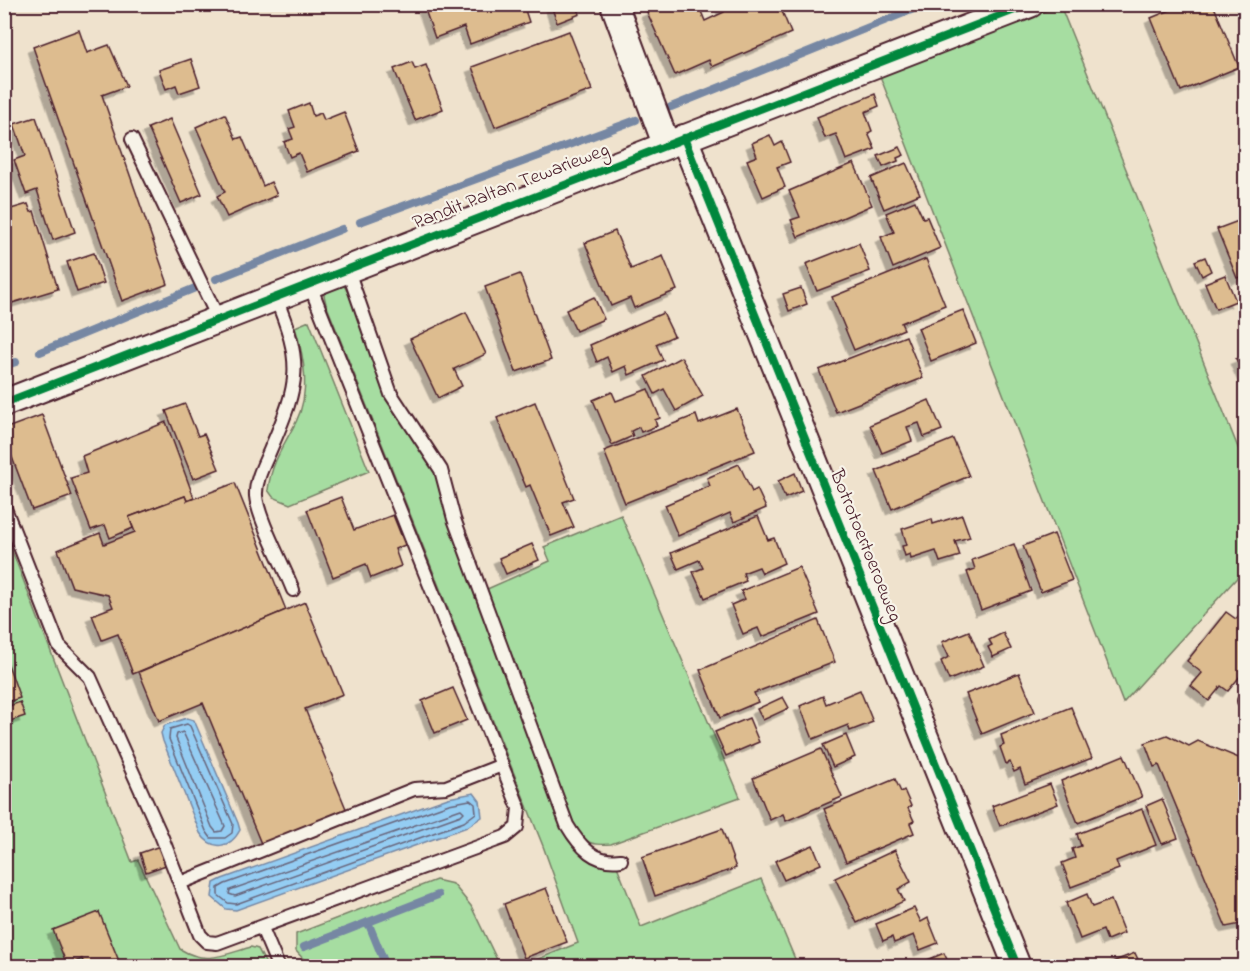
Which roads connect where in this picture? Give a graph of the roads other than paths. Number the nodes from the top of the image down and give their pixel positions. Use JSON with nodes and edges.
{"nodes":[{"id":1,"x":614,"y":4,"type":"edge"},
{"id":2,"x":1030,"y":4,"type":"edge"},
{"id":3,"x":132,"y":139,"type":"dead end"},
{"id":4,"x":675,"y":141,"type":"junction"},
{"id":5,"x":347,"y":268,"type":"junction"},
{"id":6,"x":309,"y":283,"type":"junction"},
{"id":7,"x":275,"y":296,"type":"junction"},
{"id":8,"x":218,"y":318,"type":"junction"},
{"id":9,"x":4,"y":403,"type":"edge"},
{"id":10,"x":4,"y":506,"type":"edge"},
{"id":11,"x":293,"y":590,"type":"dead end"},
{"id":12,"x":502,"y":765,"type":"junction"},
{"id":13,"x":621,"y":860,"type":"dead end"},
{"id":14,"x":180,"y":883,"type":"junction"},
{"id":15,"x":262,"y":928,"type":"junction"},
{"id":16,"x":278,"y":966,"type":"edge"},
{"id":17,"x":1017,"y":966,"type":"edge"}],
"edges":[{"from":1,"to":4,"type":"street","name":"Botrotoertoeroeweg"},
{"from":2,"to":4,"type":"street","name":"Pandit Paltan Tewarieweg"},
{"from":3,"to":8,"type":"lane"},
{"from":4,"to":5,"type":"street","name":"Pandit Paltan Tewarieweg"},
{"from":4,"to":17,"type":"street","name":"Botrotoertoeroeweg"},
{"from":5,"to":6,"type":"street","name":"Pandit Paltan Tewarieweg"},
{"from":5,"to":13,"type":"lane"},
{"from":6,"to":7,"type":"street","name":"Pandit Paltan Tewarieweg"},
{"from":6,"to":12,"type":"lane"},
{"from":7,"to":8,"type":"street","name":"Pandit Paltan Tewarieweg"},
{"from":7,"to":11,"type":"lane"},
{"from":8,"to":9,"type":"street","name":"Pandit Paltan Tewarieweg"},
{"from":10,"to":14,"type":"lane"},
{"from":12,"to":14,"type":"lane"},
{"from":12,"to":15,"type":"lane"},
{"from":14,"to":15,"type":"lane"},
{"from":15,"to":16,"type":"lane"}]}
